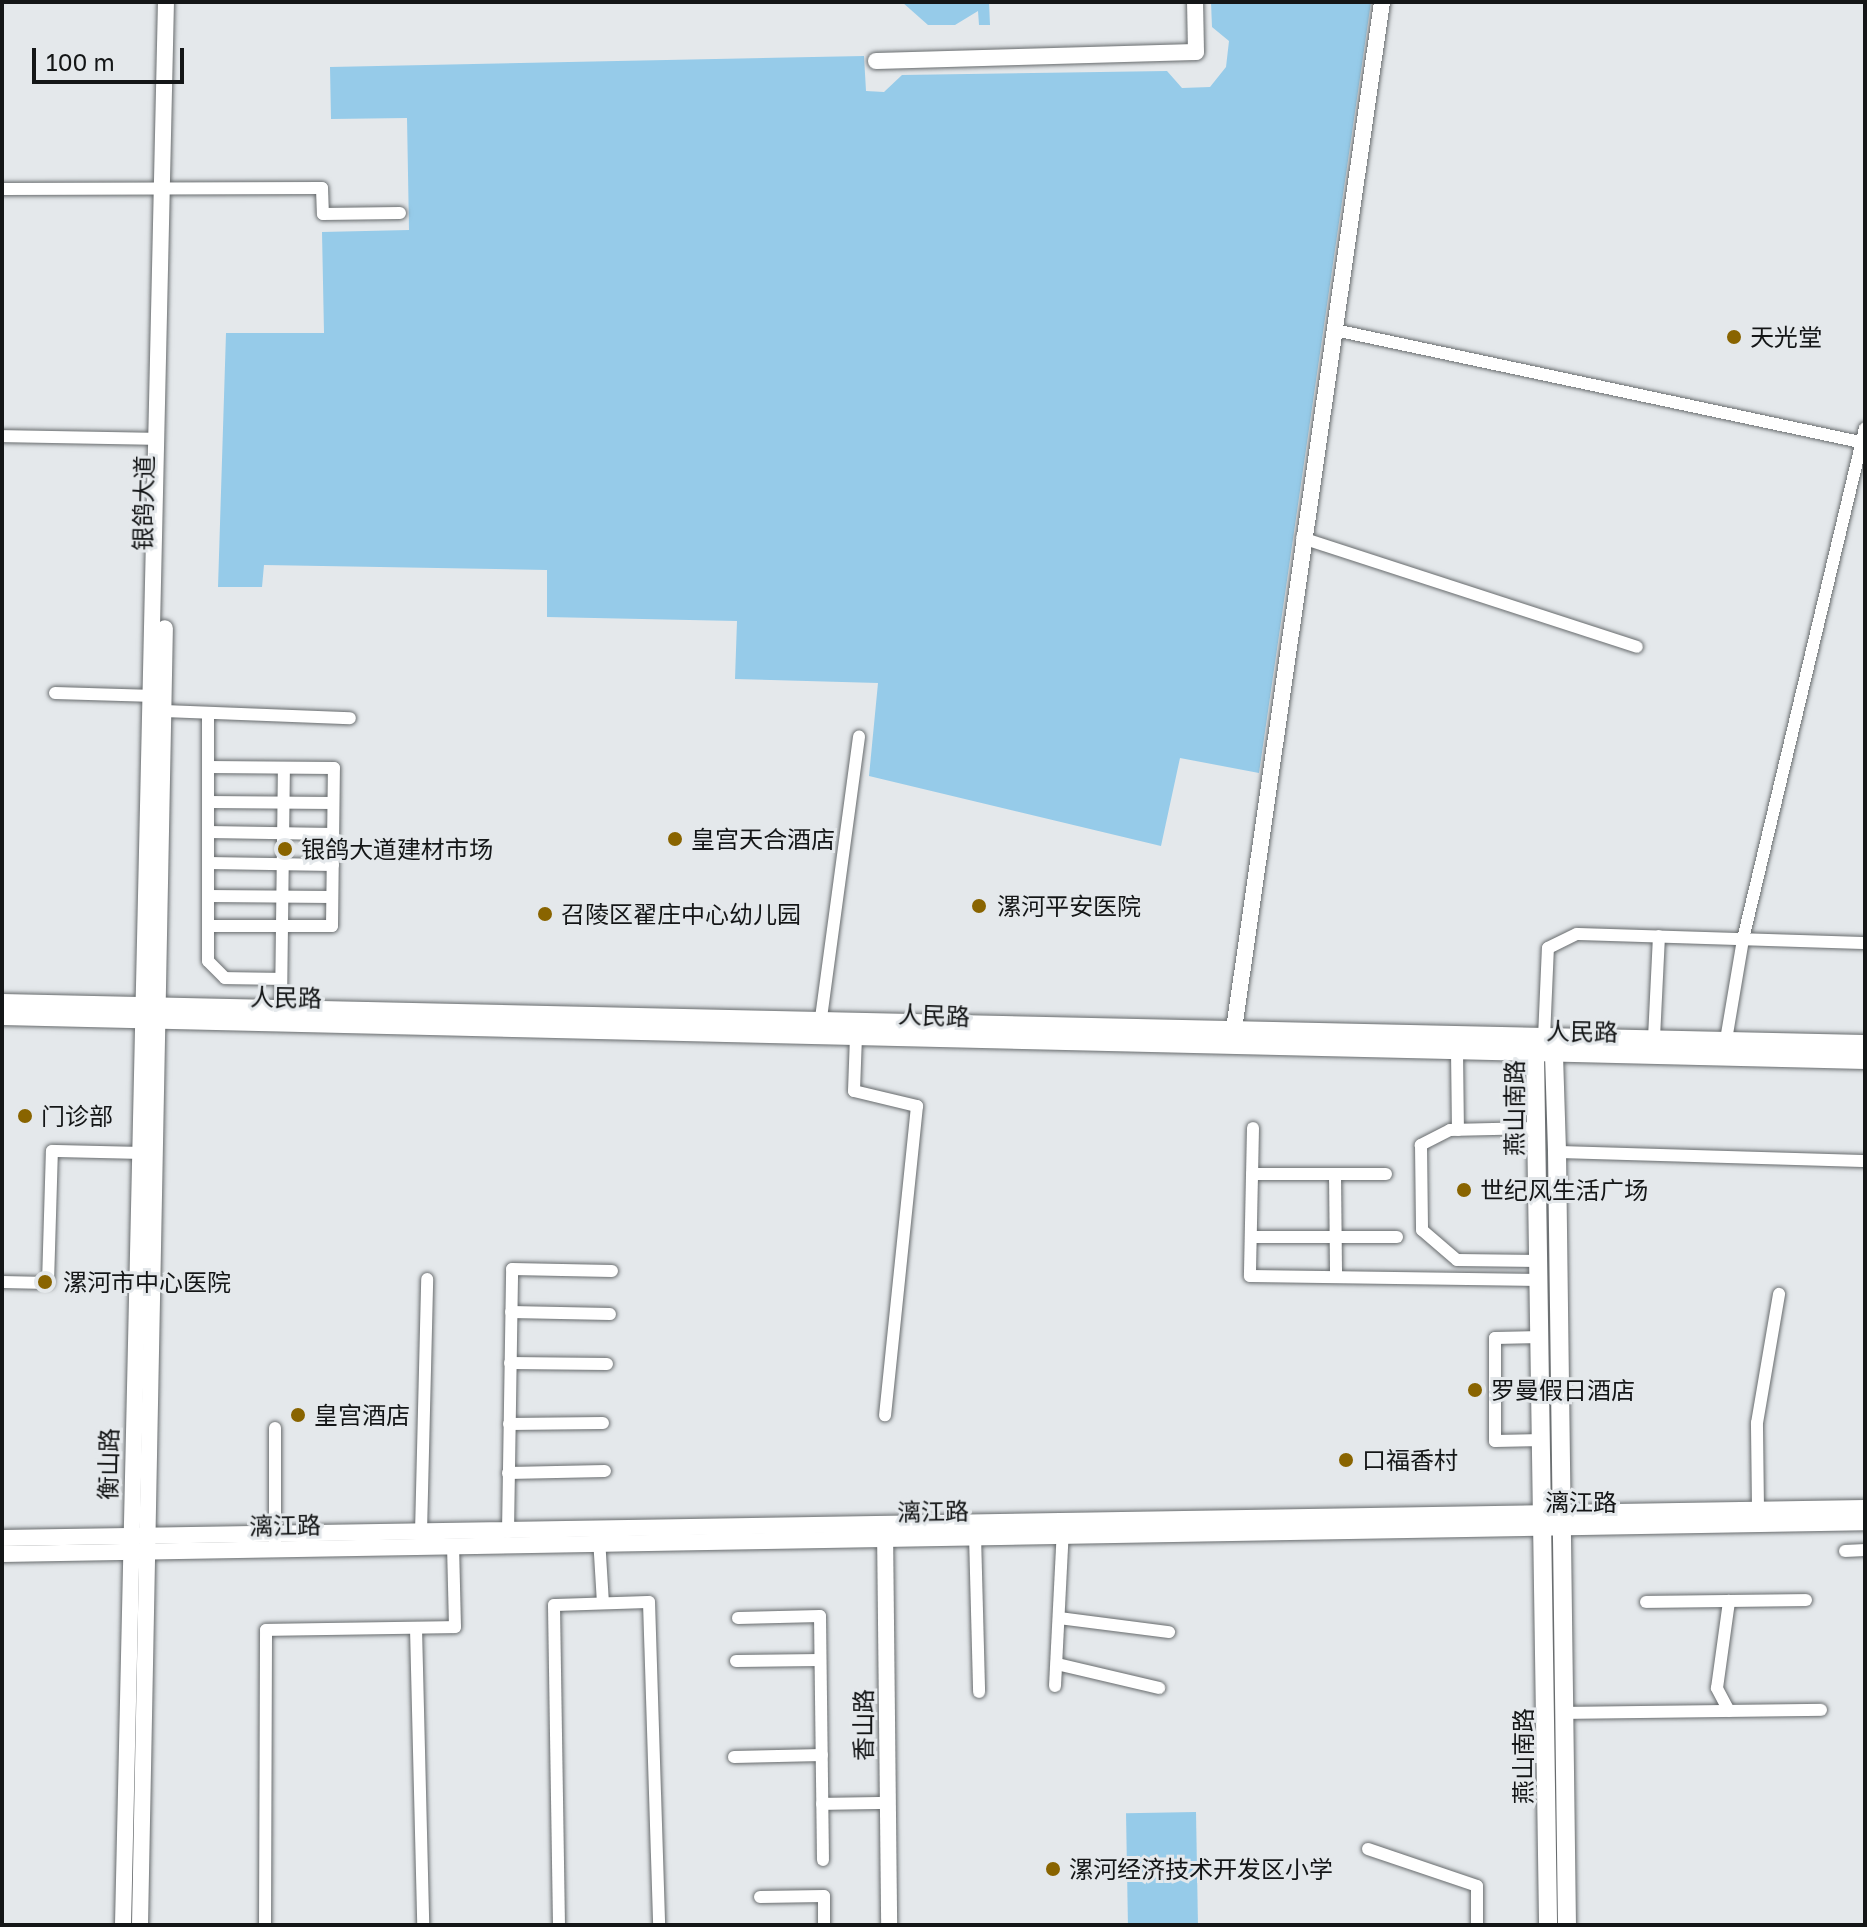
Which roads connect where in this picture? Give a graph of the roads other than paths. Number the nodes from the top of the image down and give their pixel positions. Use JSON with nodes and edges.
{"nodes":[{"id":1,"x":166,"y":2,"type":"edge"},
{"id":2,"x":175,"y":2,"type":"edge"},
{"id":3,"x":1195,"y":2,"type":"edge"},
{"id":4,"x":1382,"y":2,"type":"edge"},
{"id":5,"x":876,"y":61,"type":"dead end"},
{"id":6,"x":2,"y":189,"type":"edge"},
{"id":7,"x":167,"y":190,"type":"junction"},
{"id":8,"x":400,"y":213,"type":"dead end"},
{"id":9,"x":1335,"y":330,"type":"junction"},
{"id":10,"x":1865,"y":428,"type":"edge"},
{"id":11,"x":2,"y":436,"type":"edge"},
{"id":12,"x":158,"y":439,"type":"junction"},
{"id":13,"x":1863,"y":443,"type":"edge"},
{"id":14,"x":1302,"y":538,"type":"junction"},
{"id":15,"x":1637,"y":647,"type":"dead end"},
{"id":16,"x":55,"y":693,"type":"dead end"},
{"id":17,"x":160,"y":701,"type":"junction"},
{"id":18,"x":208,"y":713,"type":"junction"},
{"id":19,"x":350,"y":718,"type":"dead end"},
{"id":20,"x":859,"y":737,"type":"dead end"},
{"id":21,"x":208,"y":767,"type":"junction"},
{"id":22,"x":284,"y":768,"type":"junction"},
{"id":23,"x":208,"y":802,"type":"junction"},
{"id":24,"x":283,"y":803,"type":"junction"},
{"id":25,"x":333,"y":803,"type":"junction"},
{"id":26,"x":208,"y":832,"type":"junction"},
{"id":27,"x":283,"y":833,"type":"junction"},
{"id":28,"x":333,"y":834,"type":"junction"},
{"id":29,"x":208,"y":863,"type":"junction"},
{"id":30,"x":283,"y":864,"type":"junction"},
{"id":31,"x":333,"y":865,"type":"junction"},
{"id":32,"x":208,"y":896,"type":"junction"},
{"id":33,"x":282,"y":896,"type":"junction"},
{"id":34,"x":332,"y":897,"type":"junction"},
{"id":35,"x":208,"y":926,"type":"junction"},
{"id":36,"x":282,"y":926,"type":"junction"},
{"id":37,"x":1659,"y":936,"type":"junction"},
{"id":38,"x":1743,"y":939,"type":"junction"},
{"id":39,"x":1865,"y":943,"type":"edge"},
{"id":40,"x":281,"y":979,"type":"junction"},
{"id":41,"x":2,"y":1003,"type":"edge"},
{"id":42,"x":281,"y":1007,"type":"junction"},
{"id":43,"x":150,"y":1012,"type":"junction"},
{"id":44,"x":2,"y":1016,"type":"edge"},
{"id":45,"x":821,"y":1018,"type":"junction"},
{"id":46,"x":1234,"y":1028,"type":"junction"},
{"id":47,"x":856,"y":1036,"type":"junction"},
{"id":48,"x":1654,"y":1038,"type":"junction"},
{"id":49,"x":1726,"y":1040,"type":"junction"},
{"id":50,"x":1865,"y":1044,"type":"edge"},
{"id":51,"x":1232,"y":1049,"type":"junction"},
{"id":52,"x":1544,"y":1049,"type":"junction"},
{"id":53,"x":1457,"y":1051,"type":"junction"},
{"id":54,"x":1865,"y":1060,"type":"edge"},
{"id":55,"x":1253,"y":1128,"type":"dead end"},
{"id":56,"x":1536,"y":1128,"type":"junction"},
{"id":57,"x":1458,"y":1130,"type":"junction"},
{"id":58,"x":1557,"y":1152,"type":"junction"},
{"id":59,"x":137,"y":1153,"type":"junction"},
{"id":60,"x":1865,"y":1161,"type":"edge"},
{"id":61,"x":1252,"y":1174,"type":"junction"},
{"id":62,"x":1335,"y":1174,"type":"junction"},
{"id":63,"x":1386,"y":1174,"type":"dead end"},
{"id":64,"x":1251,"y":1237,"type":"junction"},
{"id":65,"x":1336,"y":1237,"type":"junction"},
{"id":66,"x":1397,"y":1237,"type":"dead end"},
{"id":67,"x":1539,"y":1261,"type":"junction"},
{"id":68,"x":612,"y":1271,"type":"dead end"},
{"id":69,"x":1336,"y":1277,"type":"junction"},
{"id":70,"x":427,"y":1279,"type":"dead end"},
{"id":71,"x":1540,"y":1280,"type":"junction"},
{"id":72,"x":2,"y":1282,"type":"edge"},
{"id":73,"x":1779,"y":1294,"type":"dead end"},
{"id":74,"x":511,"y":1312,"type":"junction"},
{"id":75,"x":610,"y":1314,"type":"dead end"},
{"id":76,"x":1560,"y":1325,"type":"junction"},
{"id":77,"x":1541,"y":1331,"type":"junction"},
{"id":78,"x":510,"y":1363,"type":"junction"},
{"id":79,"x":607,"y":1364,"type":"dead end"},
{"id":80,"x":885,"y":1415,"type":"dead end"},
{"id":81,"x":603,"y":1423,"type":"dead end"},
{"id":82,"x":509,"y":1424,"type":"junction"},
{"id":83,"x":275,"y":1428,"type":"dead end"},
{"id":84,"x":1543,"y":1440,"type":"junction"},
{"id":85,"x":605,"y":1471,"type":"dead end"},
{"id":86,"x":508,"y":1473,"type":"junction"},
{"id":87,"x":1865,"y":1508,"type":"edge"},
{"id":88,"x":1758,"y":1509,"type":"junction"},
{"id":89,"x":1553,"y":1519,"type":"junction"},
{"id":90,"x":1865,"y":1522,"type":"edge"},
{"id":91,"x":1063,"y":1527,"type":"junction"},
{"id":92,"x":886,"y":1530,"type":"junction"},
{"id":93,"x":508,"y":1532,"type":"junction"},
{"id":94,"x":421,"y":1533,"type":"junction"},
{"id":95,"x":975,"y":1535,"type":"junction"},
{"id":96,"x":599,"y":1536,"type":"junction"},
{"id":97,"x":2,"y":1538,"type":"edge"},
{"id":98,"x":275,"y":1542,"type":"junction"},
{"id":99,"x":131,"y":1544,"type":"junction"},
{"id":100,"x":151,"y":1544,"type":"junction"},
{"id":101,"x":453,"y":1546,"type":"junction"},
{"id":102,"x":1865,"y":1550,"type":"edge"},
{"id":103,"x":1845,"y":1551,"type":"dead end"},
{"id":104,"x":2,"y":1554,"type":"edge"},
{"id":105,"x":1806,"y":1600,"type":"dead end"},
{"id":106,"x":1729,"y":1601,"type":"junction"},
{"id":107,"x":1646,"y":1602,"type":"dead end"},
{"id":108,"x":603,"y":1603,"type":"junction"},
{"id":109,"x":738,"y":1618,"type":"dead end"},
{"id":110,"x":1059,"y":1618,"type":"junction"},
{"id":111,"x":416,"y":1628,"type":"junction"},
{"id":112,"x":1169,"y":1632,"type":"dead end"},
{"id":113,"x":820,"y":1660,"type":"junction"},
{"id":114,"x":736,"y":1661,"type":"dead end"},
{"id":115,"x":1057,"y":1664,"type":"junction"},
{"id":116,"x":1055,"y":1686,"type":"dead end"},
{"id":117,"x":1159,"y":1688,"type":"dead end"},
{"id":118,"x":979,"y":1692,"type":"dead end"},
{"id":119,"x":1821,"y":1710,"type":"dead end"},
{"id":120,"x":1729,"y":1711,"type":"junction"},
{"id":121,"x":1555,"y":1713,"type":"junction"},
{"id":122,"x":822,"y":1755,"type":"junction"},
{"id":123,"x":734,"y":1757,"type":"dead end"},
{"id":124,"x":888,"y":1803,"type":"junction"},
{"id":125,"x":822,"y":1804,"type":"junction"},
{"id":126,"x":1556,"y":1838,"type":"junction"},
{"id":127,"x":1368,"y":1849,"type":"dead end"},
{"id":128,"x":823,"y":1860,"type":"dead end"},
{"id":129,"x":760,"y":1897,"type":"dead end"},
{"id":130,"x":123,"y":1925,"type":"edge"},
{"id":131,"x":140,"y":1925,"type":"edge"},
{"id":132,"x":265,"y":1925,"type":"edge"},
{"id":133,"x":423,"y":1925,"type":"edge"},
{"id":134,"x":559,"y":1925,"type":"edge"},
{"id":135,"x":659,"y":1925,"type":"edge"},
{"id":136,"x":824,"y":1925,"type":"edge"},
{"id":137,"x":889,"y":1925,"type":"edge"},
{"id":138,"x":1477,"y":1925,"type":"edge"},
{"id":139,"x":1548,"y":1925,"type":"edge"},
{"id":140,"x":1567,"y":1925,"type":"edge"}],
"edges":[{"from":1,"to":7,"type":"street","name":"银鸽大道"},
{"from":2,"to":7,"type":"street","name":"银鸽大道"},
{"from":3,"to":5,"type":"street"},
{"from":4,"to":9,"type":"street"},
{"from":6,"to":7,"type":"street"},
{"from":7,"to":8,"type":"street"},
{"from":7,"to":12,"type":"street","name":"银鸽大道"},
{"from":7,"to":17,"type":"street","name":"银鸽大道"},
{"from":9,"to":13,"type":"street"},
{"from":9,"to":14,"type":"street"},
{"from":10,"to":13,"type":"street"},
{"from":11,"to":12,"type":"street"},
{"from":12,"to":17,"type":"street","name":"银鸽大道"},
{"from":13,"to":38,"type":"street"},
{"from":14,"to":15,"type":"street"},
{"from":14,"to":46,"type":"street"},
{"from":16,"to":17,"type":"street"},
{"from":17,"to":18,"type":"street"},
{"from":17,"to":43,"type":"street","name":"银鸽大道"},
{"from":18,"to":19,"type":"street"},
{"from":18,"to":21,"type":"street"},
{"from":20,"to":45,"type":"street"},
{"from":21,"to":22,"type":"street"},
{"from":21,"to":23,"type":"street"},
{"from":22,"to":24,"type":"street"},
{"from":22,"to":25,"type":"street"},
{"from":23,"to":24,"type":"street"},
{"from":23,"to":26,"type":"street"},
{"from":24,"to":25,"type":"street"},
{"from":24,"to":27,"type":"street"},
{"from":25,"to":28,"type":"street"},
{"from":26,"to":27,"type":"street"},
{"from":26,"to":29,"type":"street"},
{"from":27,"to":28,"type":"street"},
{"from":27,"to":30,"type":"street"},
{"from":28,"to":31,"type":"street"},
{"from":29,"to":30,"type":"street"},
{"from":29,"to":32,"type":"street"},
{"from":30,"to":31,"type":"street"},
{"from":30,"to":33,"type":"street"},
{"from":31,"to":34,"type":"street"},
{"from":32,"to":33,"type":"street"},
{"from":32,"to":35,"type":"street"},
{"from":33,"to":34,"type":"street"},
{"from":33,"to":36,"type":"street"},
{"from":34,"to":36,"type":"street"},
{"from":35,"to":36,"type":"street"},
{"from":35,"to":40,"type":"street"},
{"from":36,"to":40,"type":"street"},
{"from":37,"to":38,"type":"street"},
{"from":37,"to":48,"type":"street"},
{"from":37,"to":52,"type":"street"},
{"from":38,"to":39,"type":"street"},
{"from":38,"to":49,"type":"street"},
{"from":40,"to":42,"type":"street"},
{"from":41,"to":43,"type":"main road","name":"人民路"},
{"from":42,"to":43,"type":"main road","name":"人民路"},
{"from":42,"to":45,"type":"main road","name":"人民路"},
{"from":43,"to":44,"type":"main road","name":"人民路"},
{"from":43,"to":47,"type":"main road","name":"人民路"},
{"from":43,"to":59,"type":"street","name":"衡山路"},
{"from":43,"to":100,"type":"street","name":"衡山路"},
{"from":45,"to":46,"type":"main road","name":"人民路"},
{"from":46,"to":51,"type":"street"},
{"from":46,"to":52,"type":"main road","name":"人民路"},
{"from":47,"to":51,"type":"main road","name":"人民路"},
{"from":47,"to":80,"type":"street"},
{"from":48,"to":49,"type":"main road","name":"人民路"},
{"from":48,"to":52,"type":"main road","name":"人民路"},
{"from":49,"to":50,"type":"main road","name":"人民路"},
{"from":51,"to":53,"type":"main road","name":"人民路"},
{"from":52,"to":53,"type":"main road","name":"人民路"},
{"from":52,"to":54,"type":"main road","name":"人民路"},
{"from":52,"to":56,"type":"main road","name":"燕山南路"},
{"from":52,"to":58,"type":"main road","name":"燕山南路"},
{"from":53,"to":57,"type":"street"},
{"from":55,"to":61,"type":"street"},
{"from":56,"to":57,"type":"street"},
{"from":56,"to":67,"type":"main road","name":"燕山南路"},
{"from":57,"to":67,"type":"street"},
{"from":58,"to":60,"type":"street"},
{"from":58,"to":76,"type":"main road","name":"燕山南路"},
{"from":59,"to":72,"type":"street"},
{"from":59,"to":99,"type":"street","name":"衡山路"},
{"from":61,"to":62,"type":"street"},
{"from":61,"to":64,"type":"street"},
{"from":62,"to":63,"type":"street"},
{"from":62,"to":65,"type":"street"},
{"from":64,"to":65,"type":"street"},
{"from":64,"to":69,"type":"street"},
{"from":65,"to":66,"type":"street"},
{"from":65,"to":69,"type":"street"},
{"from":67,"to":71,"type":"main road","name":"燕山南路"},
{"from":68,"to":74,"type":"street"},
{"from":69,"to":71,"type":"street"},
{"from":70,"to":94,"type":"street"},
{"from":71,"to":77,"type":"main road","name":"燕山南路"},
{"from":73,"to":88,"type":"street"},
{"from":74,"to":75,"type":"street"},
{"from":74,"to":78,"type":"street"},
{"from":76,"to":77,"type":"main road"},
{"from":76,"to":89,"type":"main road","name":"燕山南路"},
{"from":77,"to":84,"type":"main road","name":"燕山南路"},
{"from":77,"to":84,"type":"street"},
{"from":78,"to":79,"type":"street"},
{"from":78,"to":82,"type":"street"},
{"from":81,"to":82,"type":"street"},
{"from":82,"to":86,"type":"street"},
{"from":83,"to":98,"type":"street"},
{"from":84,"to":89,"type":"main road","name":"燕山南路"},
{"from":85,"to":86,"type":"street"},
{"from":86,"to":93,"type":"street"},
{"from":87,"to":88,"type":"street","name":"漓江路"},
{"from":88,"to":89,"type":"street","name":"漓江路"},
{"from":89,"to":90,"type":"street","name":"漓江路"},
{"from":89,"to":91,"type":"street","name":"漓江路"},
{"from":89,"to":121,"type":"main road","name":"燕山南路"},
{"from":91,"to":92,"type":"street","name":"漓江路"},
{"from":91,"to":95,"type":"street","name":"漓江路"},
{"from":91,"to":110,"type":"street"},
{"from":92,"to":95,"type":"street","name":"漓江路"},
{"from":92,"to":96,"type":"street","name":"漓江路"},
{"from":92,"to":124,"type":"street","name":"香山路"},
{"from":93,"to":94,"type":"street","name":"漓江路"},
{"from":93,"to":96,"type":"street","name":"漓江路"},
{"from":94,"to":98,"type":"street","name":"漓江路"},
{"from":95,"to":118,"type":"street"},
{"from":96,"to":101,"type":"street","name":"漓江路"},
{"from":96,"to":108,"type":"street"},
{"from":97,"to":99,"type":"street","name":"漓江路"},
{"from":98,"to":100,"type":"street","name":"漓江路"},
{"from":98,"to":101,"type":"street","name":"漓江路"},
{"from":99,"to":100,"type":"street","name":"漓江路"},
{"from":99,"to":104,"type":"street","name":"漓江路"},
{"from":99,"to":130,"type":"street","name":"衡山路"},
{"from":100,"to":131,"type":"street","name":"衡山路"},
{"from":101,"to":111,"type":"street"},
{"from":102,"to":103,"type":"street"},
{"from":105,"to":106,"type":"street"},
{"from":106,"to":107,"type":"street"},
{"from":106,"to":120,"type":"street"},
{"from":108,"to":134,"type":"street"},
{"from":108,"to":135,"type":"street"},
{"from":109,"to":113,"type":"street"},
{"from":110,"to":112,"type":"street"},
{"from":110,"to":115,"type":"street"},
{"from":111,"to":132,"type":"street"},
{"from":111,"to":133,"type":"street"},
{"from":113,"to":114,"type":"street"},
{"from":113,"to":122,"type":"street"},
{"from":115,"to":116,"type":"street"},
{"from":115,"to":117,"type":"street"},
{"from":119,"to":120,"type":"street"},
{"from":120,"to":121,"type":"street"},
{"from":121,"to":126,"type":"main road","name":"燕山南路"},
{"from":122,"to":123,"type":"street"},
{"from":122,"to":125,"type":"street"},
{"from":124,"to":125,"type":"street"},
{"from":124,"to":137,"type":"street","name":"香山路"},
{"from":125,"to":128,"type":"street"},
{"from":126,"to":139,"type":"main road","name":"燕山南路"},
{"from":126,"to":140,"type":"main road","name":"燕山南路"},
{"from":127,"to":138,"type":"street"},
{"from":129,"to":136,"type":"street"}]}
